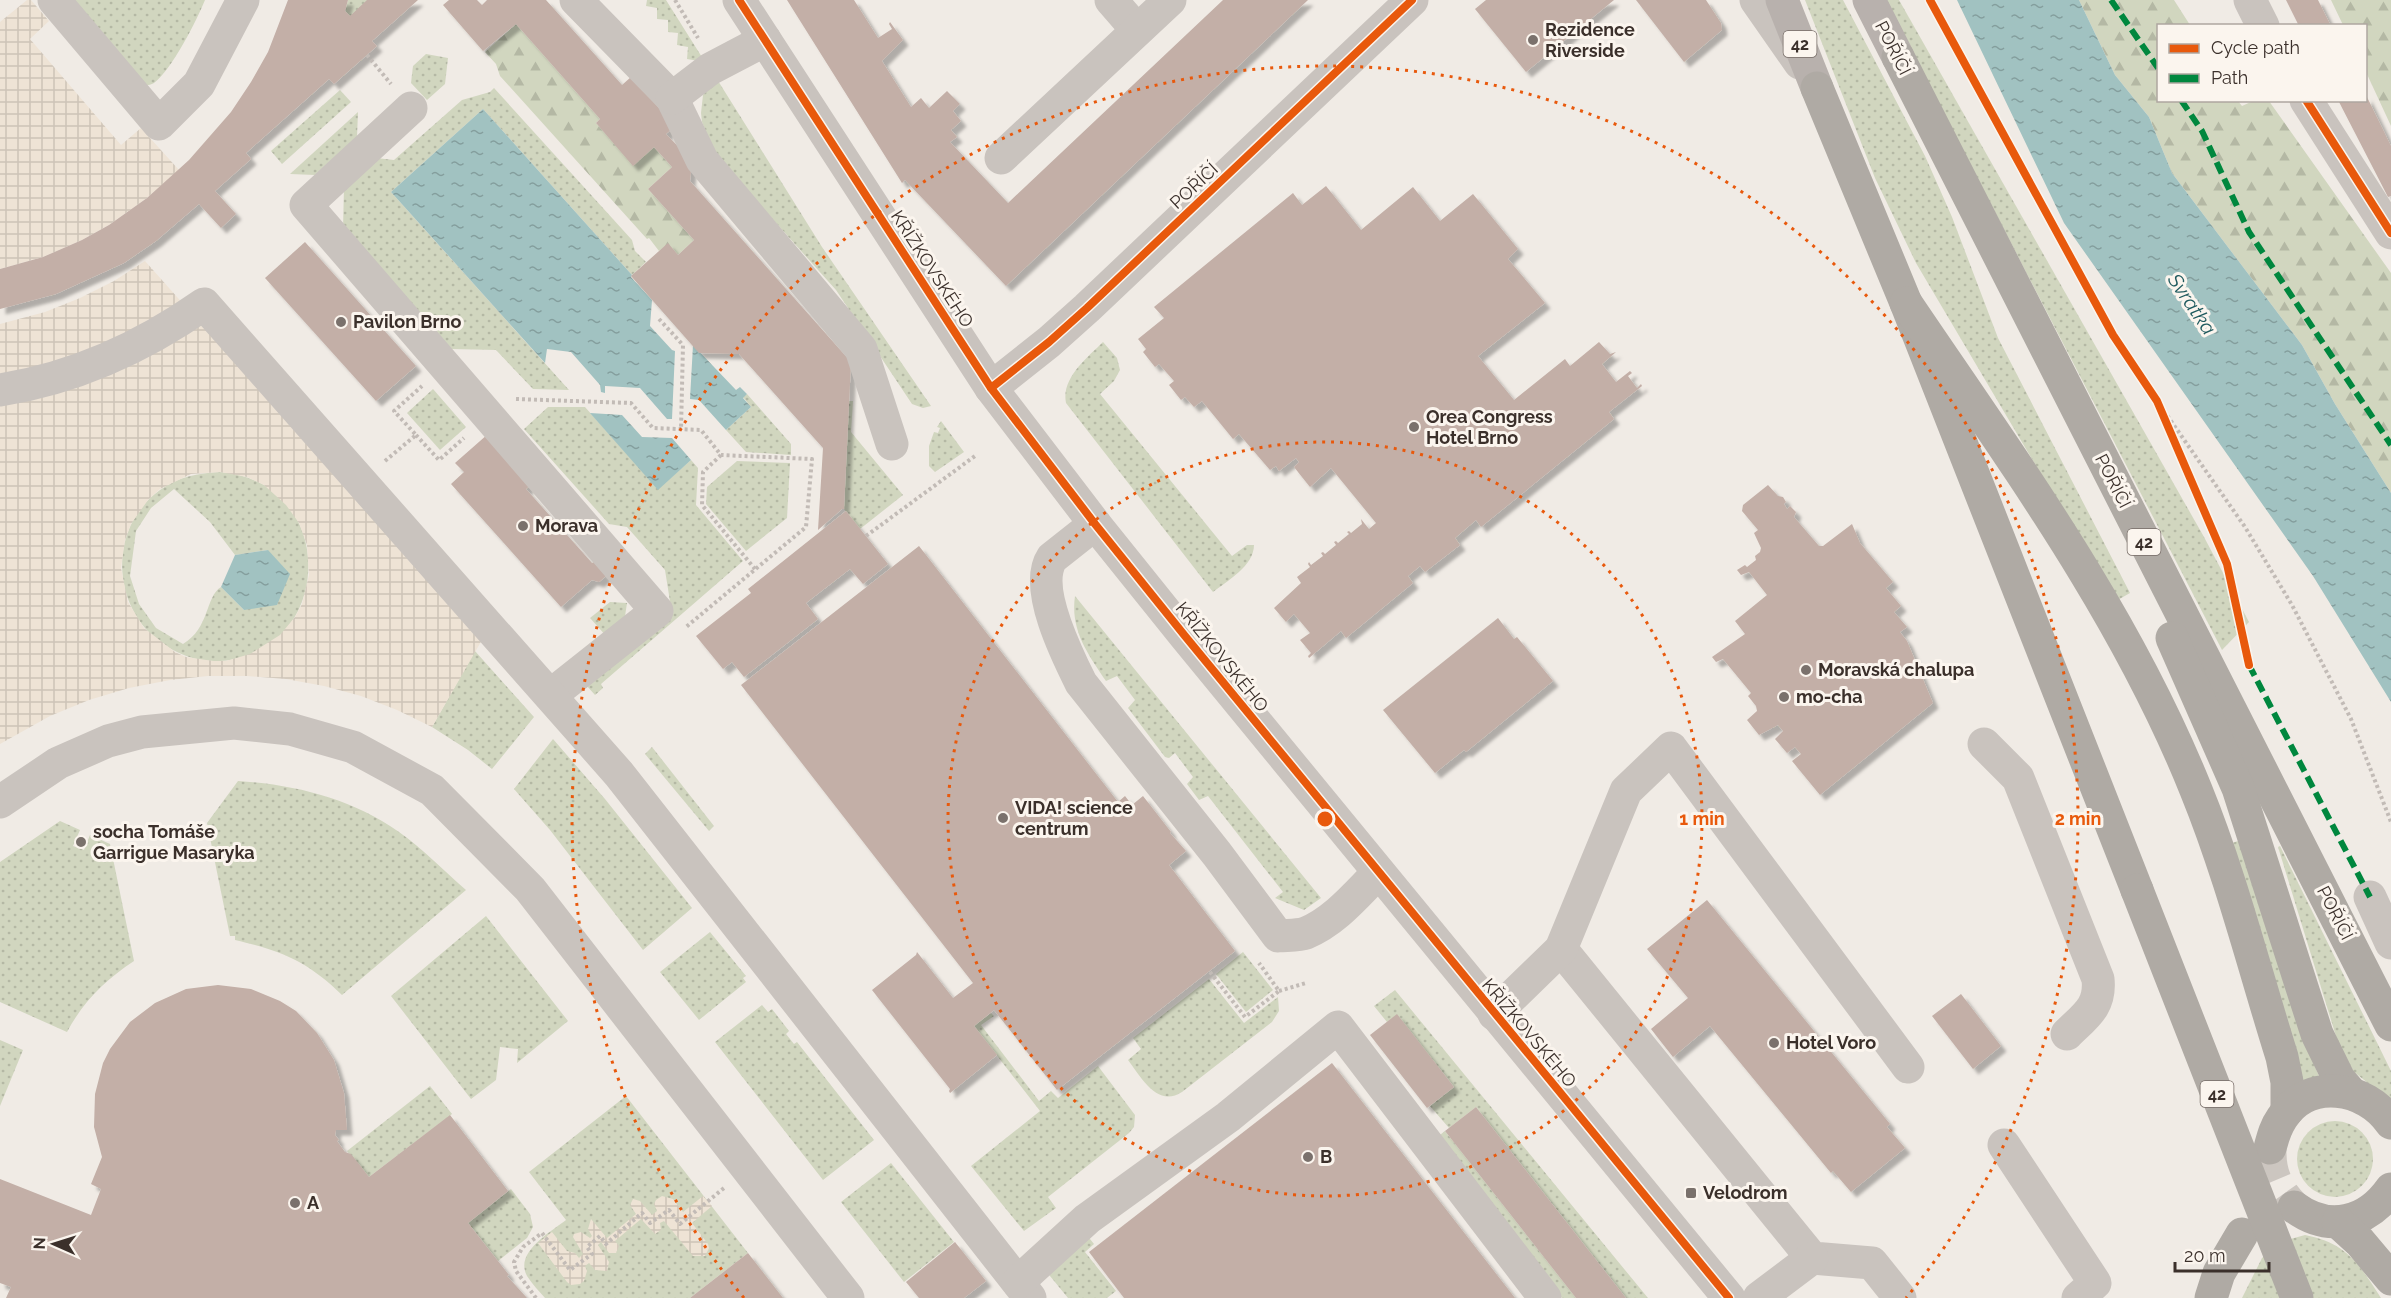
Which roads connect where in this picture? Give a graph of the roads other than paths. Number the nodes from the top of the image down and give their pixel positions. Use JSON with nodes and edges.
{"nodes":[{"id":1,"x":54,"y":0,"type":"edge"},
{"id":2,"x":243,"y":0,"type":"edge"},
{"id":3,"x":576,"y":0,"type":"edge"},
{"id":4,"x":739,"y":0,"type":"edge"},
{"id":5,"x":1112,"y":0,"type":"edge"},
{"id":6,"x":1170,"y":0,"type":"edge"},
{"id":7,"x":1412,"y":0,"type":"edge"},
{"id":8,"x":1756,"y":0,"type":"edge"},
{"id":9,"x":1782,"y":0,"type":"edge"},
{"id":10,"x":1869,"y":0,"type":"edge"},
{"id":11,"x":2250,"y":0,"type":"edge"},
{"id":12,"x":2262,"y":24,"type":"edge"},
{"id":13,"x":1137,"y":30,"type":"junction"},
{"id":14,"x":765,"y":40,"type":"junction"},
{"id":15,"x":1898,"y":57,"type":"joint"},
{"id":16,"x":1817,"y":88,"type":"junction"},
{"id":17,"x":672,"y":98,"type":"junction"},
{"id":18,"x":2307,"y":102,"type":"edge"},
{"id":19,"x":411,"y":108,"type":"dead end"},
{"id":20,"x":1001,"y":158,"type":"dead end"},
{"id":21,"x":2391,"y":232,"type":"edge"},
{"id":22,"x":1906,"y":303,"type":"junction"},
{"id":23,"x":991,"y":388,"type":"junction"},
{"id":24,"x":0,"y":390,"type":"edge"},
{"id":25,"x":892,"y":444,"type":"dead end"},
{"id":26,"x":2116,"y":487,"type":"junction"},
{"id":27,"x":1095,"y":524,"type":"junction"},
{"id":28,"x":551,"y":695,"type":"junction"},
{"id":29,"x":1984,"y":744,"type":"dead end"},
{"id":30,"x":0,"y":802,"type":"edge"},
{"id":31,"x":1378,"y":873,"type":"junction"},
{"id":32,"x":2370,"y":897,"type":"dead end"},
{"id":33,"x":2391,"y":943,"type":"edge"},
{"id":34,"x":1561,"y":949,"type":"junction"},
{"id":35,"x":1494,"y":1014,"type":"junction"},
{"id":36,"x":2391,"y":1025,"type":"edge"},
{"id":37,"x":2067,"y":1034,"type":"dead end"},
{"id":38,"x":1908,"y":1067,"type":"dead end"},
{"id":39,"x":2351,"y":1093,"type":"junction"},
{"id":40,"x":2288,"y":1111,"type":"junction"},
{"id":41,"x":2391,"y":1123,"type":"edge"},
{"id":42,"x":2004,"y":1144,"type":"dead end"},
{"id":43,"x":2270,"y":1148,"type":"tunnel mouth"},
{"id":44,"x":2391,"y":1189,"type":"edge"},
{"id":45,"x":2294,"y":1207,"type":"tunnel mouth"},
{"id":46,"x":2338,"y":1222,"type":"junction"},
{"id":47,"x":2242,"y":1234,"type":"dead end"},
{"id":48,"x":1812,"y":1258,"type":"junction"},
{"id":49,"x":2391,"y":1279,"type":"edge"},
{"id":50,"x":1024,"y":1290,"type":"edge"},
{"id":51,"x":848,"y":1298,"type":"edge"},
{"id":52,"x":1545,"y":1298,"type":"edge"},
{"id":53,"x":1729,"y":1298,"type":"edge"},
{"id":54,"x":1759,"y":1298,"type":"edge"},
{"id":55,"x":1900,"y":1298,"type":"edge"},
{"id":56,"x":2078,"y":1298,"type":"edge"},
{"id":57,"x":2211,"y":1298,"type":"edge"},
{"id":58,"x":2297,"y":1298,"type":"edge"}],
"edges":[{"from":1,"to":2,"type":"street"},
{"from":3,"to":17,"type":"street"},
{"from":4,"to":14,"type":"street","name":"KŘÍŽKOVSKÉHO"},
{"from":5,"to":13,"type":"street"},
{"from":6,"to":13,"type":"street"},
{"from":7,"to":23,"type":"street","name":"POŘÍČÍ"},
{"from":8,"to":16,"type":"street"},
{"from":9,"to":16,"type":"main road","number":"42"},
{"from":10,"to":15,"type":"main road","name":"POŘÍČÍ","number":"42"},
{"from":11,"to":12,"type":"street"},
{"from":13,"to":20,"type":"street"},
{"from":14,"to":17,"type":"street"},
{"from":14,"to":23,"type":"street","name":"KŘÍŽKOVSKÉHO"},
{"from":15,"to":26,"type":"highway","name":"POŘÍČÍ","number":"42"},
{"from":16,"to":22,"type":"highway","number":"42"},
{"from":17,"to":25,"type":"street"},
{"from":18,"to":21,"type":"street"},
{"from":19,"to":28,"type":"street"},
{"from":22,"to":40,"type":"highway","number":"42"},
{"from":22,"to":58,"type":"highway","number":"42","bridge":true},
{"from":23,"to":27,"type":"street","name":"KŘÍŽKOVSKÉHO"},
{"from":24,"to":28,"type":"street"},
{"from":26,"to":36,"type":"highway","name":"POŘÍČÍ","number":"42"},
{"from":26,"to":39,"type":"highway","number":"42"},
{"from":27,"to":31,"type":"street","name":"KŘÍŽKOVSKÉHO"},
{"from":27,"to":31,"type":"street"},
{"from":28,"to":50,"type":"street"},
{"from":29,"to":37,"type":"street"},
{"from":30,"to":51,"type":"street"},
{"from":31,"to":35,"type":"street","name":"KŘÍŽKOVSKÉHO"},
{"from":32,"to":33,"type":"street"},
{"from":34,"to":35,"type":"street"},
{"from":34,"to":38,"type":"street"},
{"from":34,"to":48,"type":"street"},
{"from":35,"to":53,"type":"street","name":"KŘÍŽKOVSKÉHO"},
{"from":39,"to":40,"type":"highway"},
{"from":39,"to":41,"type":"highway"},
{"from":40,"to":43,"type":"highway"},
{"from":42,"to":56,"type":"street"},
{"from":44,"to":46,"type":"highway"},
{"from":45,"to":46,"type":"highway"},
{"from":46,"to":49,"type":"highway"},
{"from":47,"to":57,"type":"highway"},
{"from":48,"to":54,"type":"street"},
{"from":48,"to":55,"type":"street"},
{"from":50,"to":52,"type":"street"}]}
